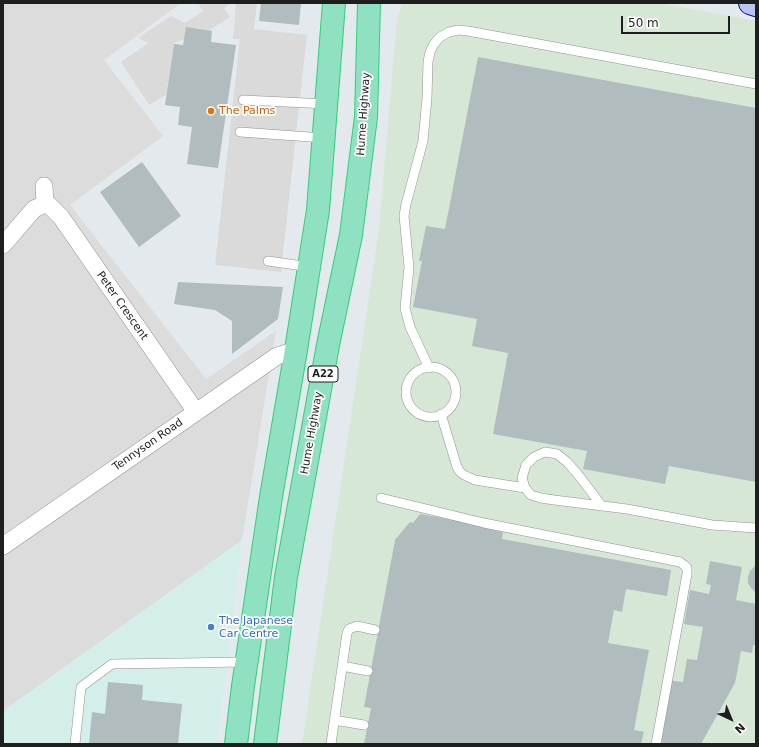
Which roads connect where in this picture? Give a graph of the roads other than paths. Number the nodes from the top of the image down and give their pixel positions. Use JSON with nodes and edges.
{"nodes":[{"id":1,"x":334,"y":3,"type":"edge"},
{"id":2,"x":750,"y":3,"type":"edge"},
{"id":3,"x":756,"y":5,"type":"edge"},
{"id":4,"x":370,"y":7,"type":"edge"},
{"id":5,"x":756,"y":84,"type":"edge"},
{"id":6,"x":243,"y":100,"type":"dead end"},
{"id":7,"x":327,"y":104,"type":"junction"},
{"id":8,"x":240,"y":132,"type":"dead end"},
{"id":9,"x":324,"y":138,"type":"junction"},
{"id":10,"x":44,"y":186,"type":"dead end"},
{"id":11,"x":45,"y":204,"type":"junction"},
{"id":12,"x":3,"y":245,"type":"edge"},
{"id":13,"x":268,"y":261,"type":"dead end"},
{"id":14,"x":310,"y":267,"type":"junction"},
{"id":15,"x":296,"y":350,"type":"junction"},
{"id":16,"x":429,"y":368,"type":"junction"},
{"id":17,"x":196,"y":412,"type":"junction"},
{"id":18,"x":441,"y":414,"type":"junction"},
{"id":19,"x":524,"y":488,"type":"junction"},
{"id":20,"x":381,"y":498,"type":"dead end"},
{"id":21,"x":602,"y":506,"type":"junction"},
{"id":22,"x":756,"y":528,"type":"edge"},
{"id":23,"x":3,"y":546,"type":"edge"},
{"id":24,"x":375,"y":630,"type":"dead end"},
{"id":25,"x":246,"y":662,"type":"junction"},
{"id":26,"x":342,"y":666,"type":"junction"},
{"id":27,"x":368,"y":670,"type":"dead end"},
{"id":28,"x":334,"y":720,"type":"junction"},
{"id":29,"x":364,"y":725,"type":"dead end"},
{"id":30,"x":75,"y":744,"type":"edge"},
{"id":31,"x":236,"y":744,"type":"edge"},
{"id":32,"x":265,"y":744,"type":"edge"},
{"id":33,"x":331,"y":744,"type":"edge"},
{"id":34,"x":656,"y":744,"type":"edge"}],
"edges":[{"from":1,"to":7,"type":"highway","number":"A22"},
{"from":2,"to":3,"type":"street"},
{"from":4,"to":32,"type":"highway","name":"Hume Highway","number":"A22"},
{"from":5,"to":16,"type":"lane"},
{"from":6,"to":7,"type":"lane"},
{"from":7,"to":9,"type":"highway","number":"A22"},
{"from":8,"to":9,"type":"lane"},
{"from":9,"to":14,"type":"highway","number":"A22"},
{"from":10,"to":11,"type":"street"},
{"from":11,"to":12,"type":"street"},
{"from":11,"to":17,"type":"street","name":"Peter Crescent"},
{"from":13,"to":14,"type":"lane"},
{"from":14,"to":15,"type":"highway","number":"A22"},
{"from":15,"to":17,"type":"street","name":"Tennyson Road"},
{"from":15,"to":25,"type":"highway","number":"A22"},
{"from":16,"to":18,"type":"lane"},
{"from":16,"to":18,"type":"lane"},
{"from":17,"to":23,"type":"street","name":"Tennyson Road"},
{"from":18,"to":19,"type":"lane"},
{"from":19,"to":21,"type":"lane"},
{"from":19,"to":21,"type":"lane"},
{"from":20,"to":34,"type":"lane"},
{"from":21,"to":22,"type":"lane"},
{"from":24,"to":26,"type":"lane"},
{"from":25,"to":30,"type":"lane"},
{"from":25,"to":31,"type":"highway","number":"A22"},
{"from":26,"to":27,"type":"lane"},
{"from":26,"to":28,"type":"lane"},
{"from":28,"to":29,"type":"lane"},
{"from":28,"to":33,"type":"lane"}]}
